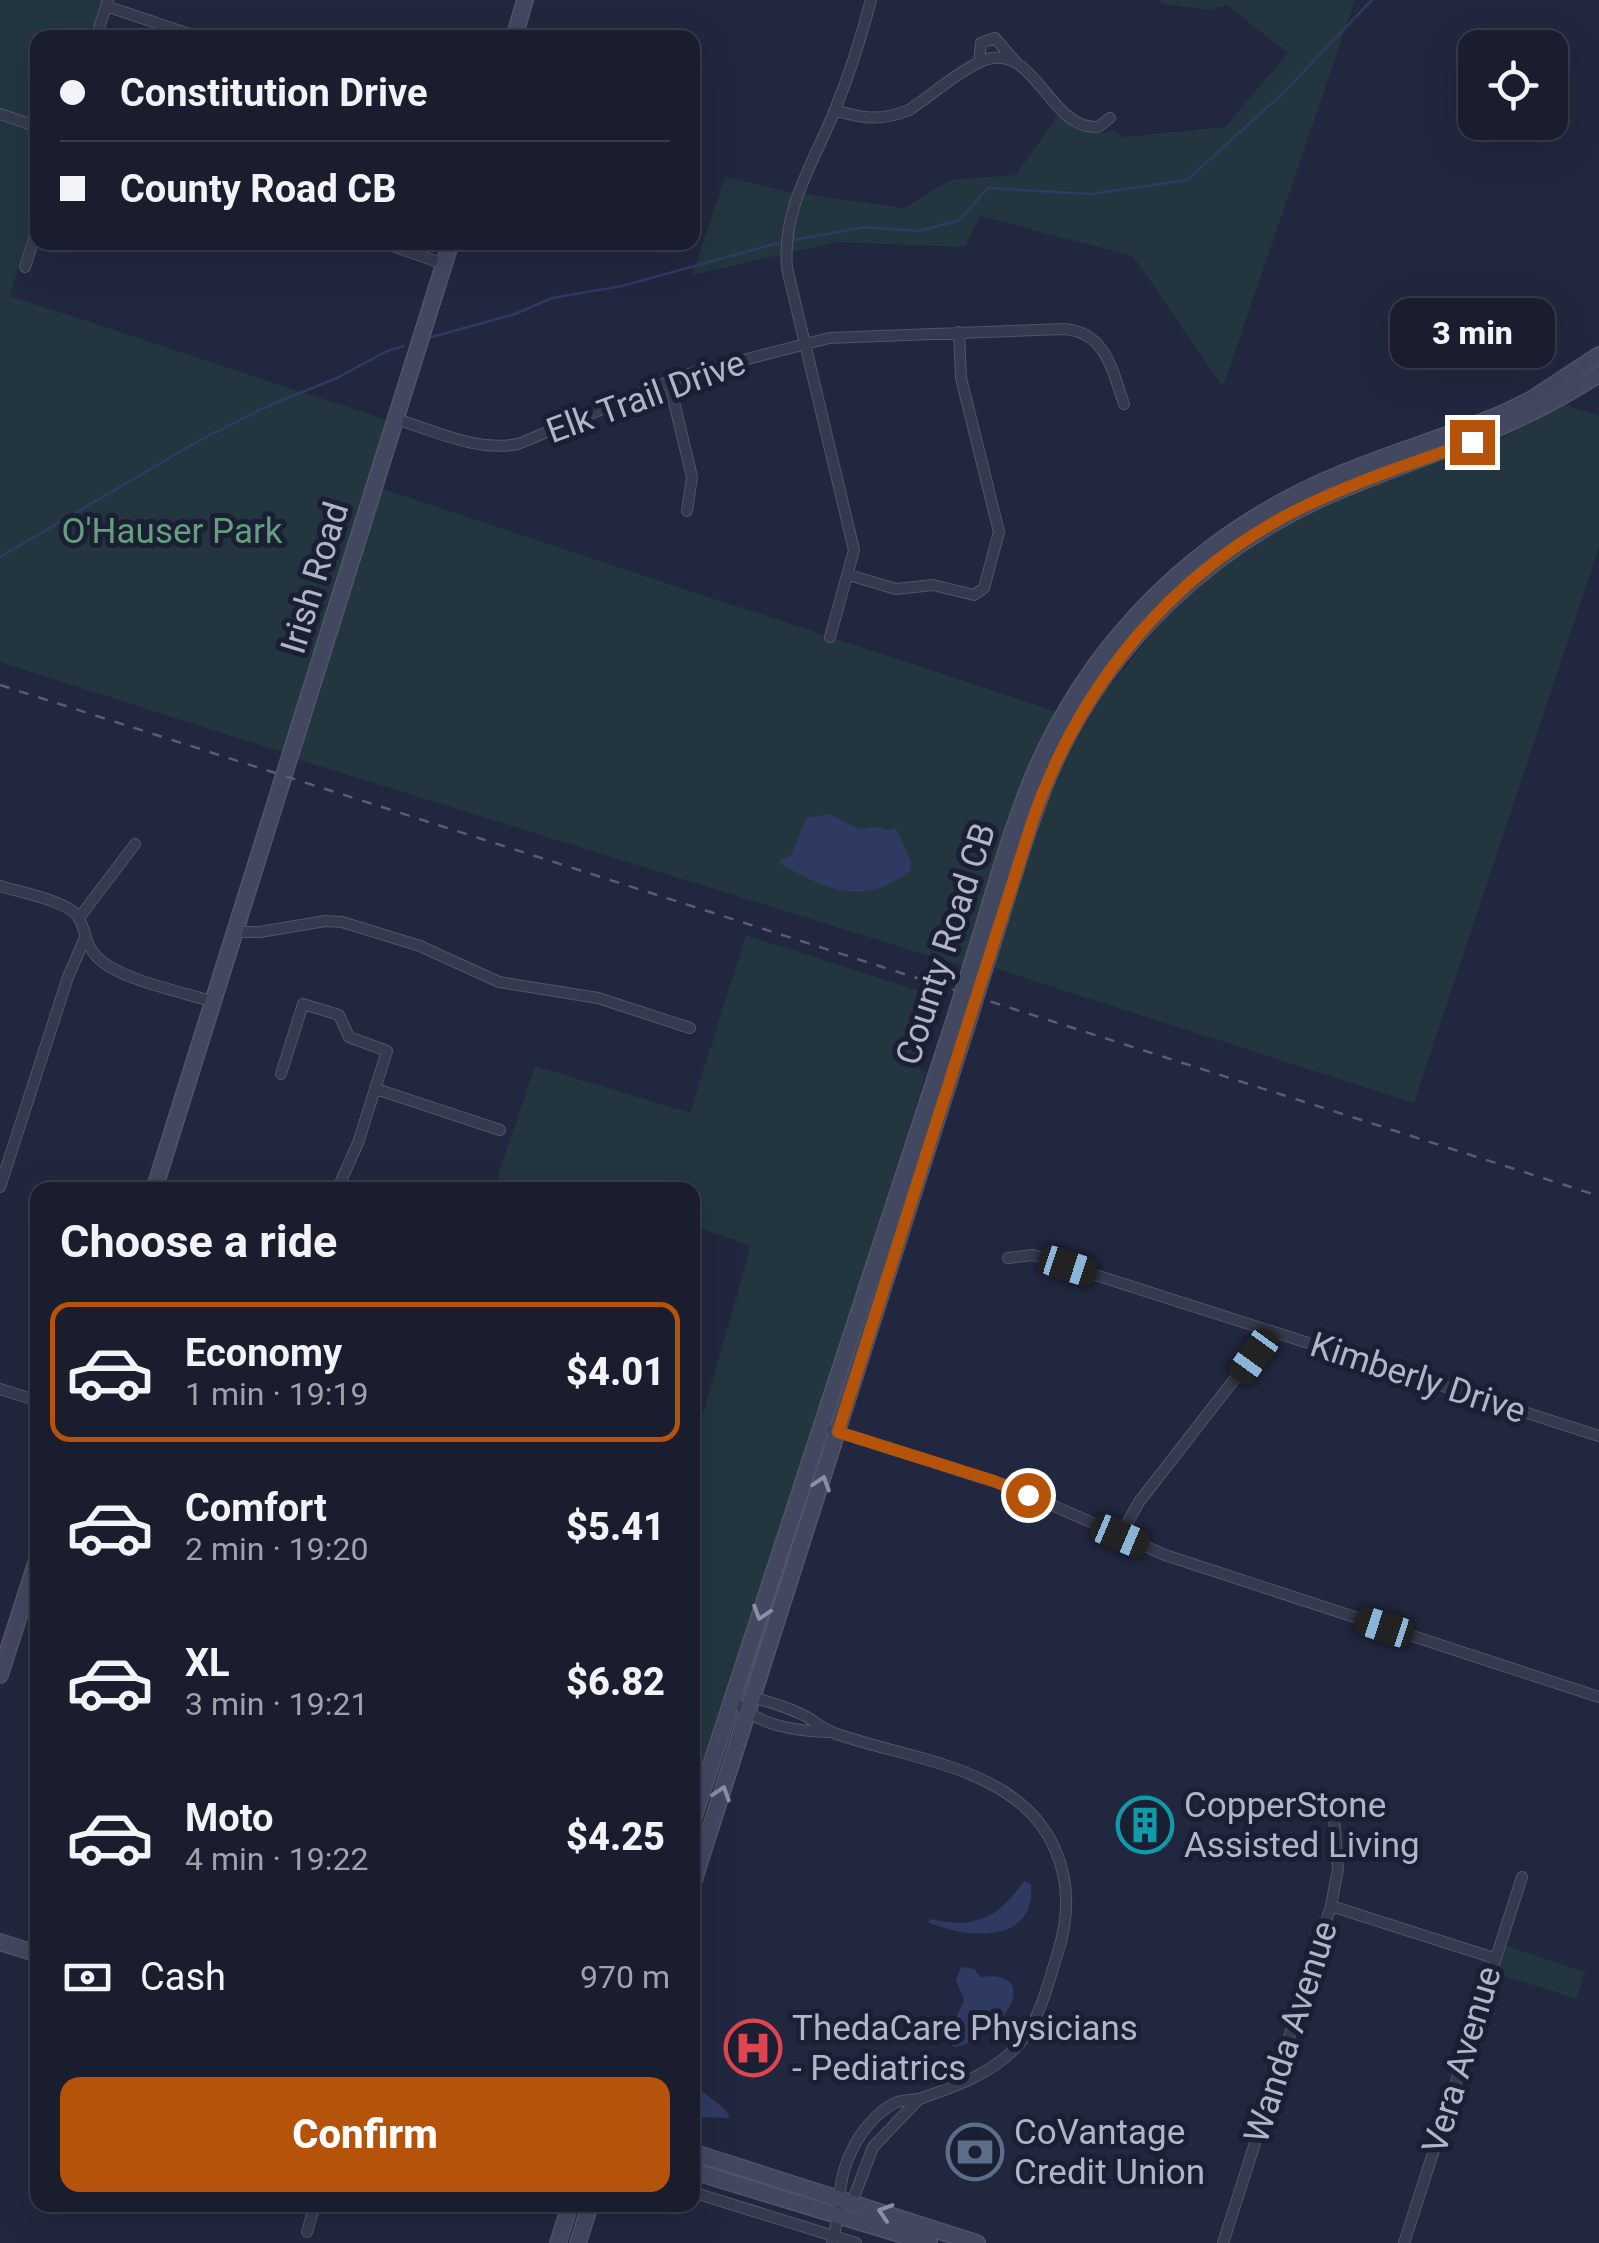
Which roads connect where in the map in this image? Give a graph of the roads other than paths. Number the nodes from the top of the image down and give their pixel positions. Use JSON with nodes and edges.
{"nodes":[{"id":1,"x":871,"y":0,"type":"edge"},
{"id":2,"x":522,"y":1,"type":"edge"},
{"id":3,"x":107,"y":3,"type":"edge"},
{"id":4,"x":99,"y":30,"type":"edge"},
{"id":5,"x":180,"y":30,"type":"edge"},
{"id":6,"x":516,"y":30,"type":"edge"},
{"id":7,"x":979,"y":62,"type":"junction"},
{"id":8,"x":1016,"y":62,"type":"junction"},
{"id":9,"x":835,"y":110,"type":"junction"},
{"id":10,"x":0,"y":114,"type":"edge"},
{"id":11,"x":1110,"y":118,"type":"dead end"},
{"id":12,"x":30,"y":124,"type":"edge"},
{"id":13,"x":30,"y":249,"type":"edge"},
{"id":14,"x":403,"y":250,"type":"edge"},
{"id":15,"x":448,"y":250,"type":"edge"},
{"id":16,"x":444,"y":264,"type":"junction"},
{"id":17,"x":24,"y":267,"type":"dead end"},
{"id":18,"x":959,"y":332,"type":"junction"},
{"id":19,"x":806,"y":344,"type":"junction"},
{"id":20,"x":1599,"y":355,"type":"edge"},
{"id":21,"x":1599,"y":374,"type":"edge"},
{"id":22,"x":669,"y":381,"type":"junction"},
{"id":23,"x":1124,"y":404,"type":"dead end"},
{"id":24,"x":396,"y":419,"type":"junction"},
{"id":25,"x":687,"y":510,"type":"dead end"},
{"id":26,"x":850,"y":575,"type":"junction"},
{"id":27,"x":830,"y":637,"type":"dead end"},
{"id":28,"x":135,"y":844,"type":"dead end"},
{"id":29,"x":0,"y":886,"type":"edge"},
{"id":30,"x":79,"y":918,"type":"junction"},
{"id":31,"x":236,"y":932,"type":"junction"},
{"id":32,"x":84,"y":940,"type":"junction"},
{"id":33,"x":979,"y":966,"type":"junction"},
{"id":34,"x":214,"y":1002,"type":"junction"},
{"id":35,"x":960,"y":1023,"type":"junction"},
{"id":36,"x":690,"y":1028,"type":"dead end"},
{"id":37,"x":281,"y":1074,"type":"dead end"},
{"id":38,"x":376,"y":1089,"type":"junction"},
{"id":39,"x":500,"y":1130,"type":"dead end"},
{"id":40,"x":157,"y":1182,"type":"edge"},
{"id":41,"x":340,"y":1182,"type":"edge"},
{"id":42,"x":0,"y":1187,"type":"edge"},
{"id":43,"x":1008,"y":1258,"type":"dead end"},
{"id":44,"x":1272,"y":1330,"type":"junction"},
{"id":45,"x":0,"y":1389,"type":"edge"},
{"id":46,"x":30,"y":1398,"type":"edge"},
{"id":47,"x":821,"y":1427,"type":"junction"},
{"id":48,"x":838,"y":1432,"type":"junction"},
{"id":49,"x":1599,"y":1436,"type":"edge"},
{"id":50,"x":1120,"y":1536,"type":"junction"},
{"id":51,"x":30,"y":1582,"type":"edge"},
{"id":52,"x":0,"y":1675,"type":"edge"},
{"id":53,"x":753,"y":1697,"type":"junction"},
{"id":54,"x":1599,"y":1697,"type":"edge"},
{"id":55,"x":732,"y":1700,"type":"junction"},
{"id":56,"x":748,"y":1715,"type":"junction"},
{"id":57,"x":829,"y":1732,"type":"junction"},
{"id":58,"x":700,"y":1799,"type":"edge"},
{"id":59,"x":1334,"y":1817,"type":"dead end"},
{"id":60,"x":700,"y":1862,"type":"edge"},
{"id":61,"x":1522,"y":1877,"type":"dead end"},
{"id":62,"x":1332,"y":1906,"type":"junction"},
{"id":63,"x":0,"y":1942,"type":"edge"},
{"id":64,"x":30,"y":1951,"type":"edge"},
{"id":65,"x":1494,"y":1958,"type":"junction"},
{"id":66,"x":919,"y":2099,"type":"junction"},
{"id":67,"x":700,"y":2154,"type":"edge"},
{"id":68,"x":700,"y":2173,"type":"edge"},
{"id":69,"x":700,"y":2195,"type":"edge"},
{"id":70,"x":836,"y":2196,"type":"junction"},
{"id":71,"x":854,"y":2202,"type":"junction"},
{"id":72,"x":314,"y":2212,"type":"edge"},
{"id":73,"x":568,"y":2212,"type":"edge"},
{"id":74,"x":588,"y":2212,"type":"edge"},
{"id":75,"x":840,"y":2216,"type":"junction"},
{"id":76,"x":307,"y":2232,"type":"dead end"},
{"id":77,"x":833,"y":2240,"type":"edge"},
{"id":78,"x":558,"y":2243,"type":"edge"},
{"id":79,"x":578,"y":2243,"type":"edge"},
{"id":80,"x":856,"y":2243,"type":"edge"},
{"id":81,"x":929,"y":2243,"type":"edge"},
{"id":82,"x":977,"y":2243,"type":"edge"},
{"id":83,"x":1223,"y":2243,"type":"edge"},
{"id":84,"x":1404,"y":2243,"type":"edge"}],
"edges":[{"from":1,"to":9,"type":"street"},
{"from":2,"to":6,"type":"main road"},
{"from":3,"to":4,"type":"street"},
{"from":3,"to":5,"type":"street"},
{"from":7,"to":8,"type":"street"},
{"from":7,"to":8,"type":"street"},
{"from":7,"to":9,"type":"street"},
{"from":8,"to":11,"type":"street"},
{"from":9,"to":19,"type":"street"},
{"from":10,"to":12,"type":"street"},
{"from":13,"to":17,"type":"street"},
{"from":14,"to":16,"type":"street"},
{"from":15,"to":16,"type":"main road","name":"Irish Road"},
{"from":16,"to":24,"type":"main road","name":"Irish Road"},
{"from":18,"to":19,"type":"street","name":"Elk Trail Drive"},
{"from":18,"to":23,"type":"street","name":"Elk Trail Drive"},
{"from":18,"to":26,"type":"street"},
{"from":19,"to":22,"type":"street","name":"Elk Trail Drive"},
{"from":19,"to":26,"type":"street"},
{"from":20,"to":33,"type":"main road","name":"County Road CB"},
{"from":21,"to":33,"type":"main road","name":"County Road CB"},
{"from":22,"to":24,"type":"street","name":"Elk Trail Drive"},
{"from":22,"to":25,"type":"street"},
{"from":24,"to":31,"type":"main road","name":"Irish Road"},
{"from":26,"to":27,"type":"street"},
{"from":28,"to":30,"type":"street"},
{"from":29,"to":30,"type":"street"},
{"from":30,"to":32,"type":"street"},
{"from":31,"to":34,"type":"main road","name":"Irish Road"},
{"from":31,"to":36,"type":"street"},
{"from":32,"to":34,"type":"street"},
{"from":32,"to":42,"type":"street"},
{"from":33,"to":35,"type":"main road","name":"County Road CB","bridge":true},
{"from":34,"to":40,"type":"main road","name":"Irish Road"},
{"from":35,"to":47,"type":"main road","name":"County Road CB"},
{"from":35,"to":48,"type":"main road","name":"County Road CB"},
{"from":37,"to":38,"type":"street"},
{"from":38,"to":39,"type":"street"},
{"from":38,"to":41,"type":"street"},
{"from":43,"to":44,"type":"street","name":"Kimberly Drive"},
{"from":44,"to":49,"type":"street","name":"Kimberly Drive"},
{"from":44,"to":50,"type":"street"},
{"from":45,"to":46,"type":"street"},
{"from":47,"to":48,"type":"street"},
{"from":47,"to":55,"type":"main road","name":"County Road CB","one_way":true},
{"from":48,"to":50,"type":"street"},
{"from":53,"to":48,"type":"main road","name":"County Road CB","one_way":true},
{"from":50,"to":54,"type":"street"},
{"from":51,"to":52,"type":"main road"},
{"from":53,"to":55,"type":"street"},
{"from":53,"to":56,"type":"main road","name":"County Road CB"},
{"from":53,"to":57,"type":"street"},
{"from":55,"to":56,"type":"street"},
{"from":55,"to":58,"type":"main road","name":"County Road CB"},
{"from":56,"to":57,"type":"street"},
{"from":60,"to":56,"type":"main road","name":"County Road CB","one_way":true},
{"from":57,"to":66,"type":"street"},
{"from":59,"to":62,"type":"street","name":"Wanda Avenue"},
{"from":61,"to":65,"type":"street","name":"Vera Avenue"},
{"from":62,"to":65,"type":"street"},
{"from":62,"to":83,"type":"street","name":"Wanda Avenue"},
{"from":63,"to":64,"type":"main road"},
{"from":65,"to":84,"type":"street","name":"Vera Avenue"},
{"from":66,"to":70,"type":"street"},
{"from":66,"to":71,"type":"street"},
{"from":67,"to":70,"type":"main road"},
{"from":68,"to":75,"type":"main road"},
{"from":69,"to":77,"type":"street"},
{"from":70,"to":71,"type":"main road"},
{"from":70,"to":75,"type":"street"},
{"from":71,"to":75,"type":"street"},
{"from":82,"to":71,"type":"main road","one_way":true},
{"from":72,"to":76,"type":"street"},
{"from":73,"to":78,"type":"main road"},
{"from":74,"to":79,"type":"main road"},
{"from":75,"to":77,"type":"street"},
{"from":75,"to":81,"type":"main road"},
{"from":77,"to":80,"type":"street"}]}
